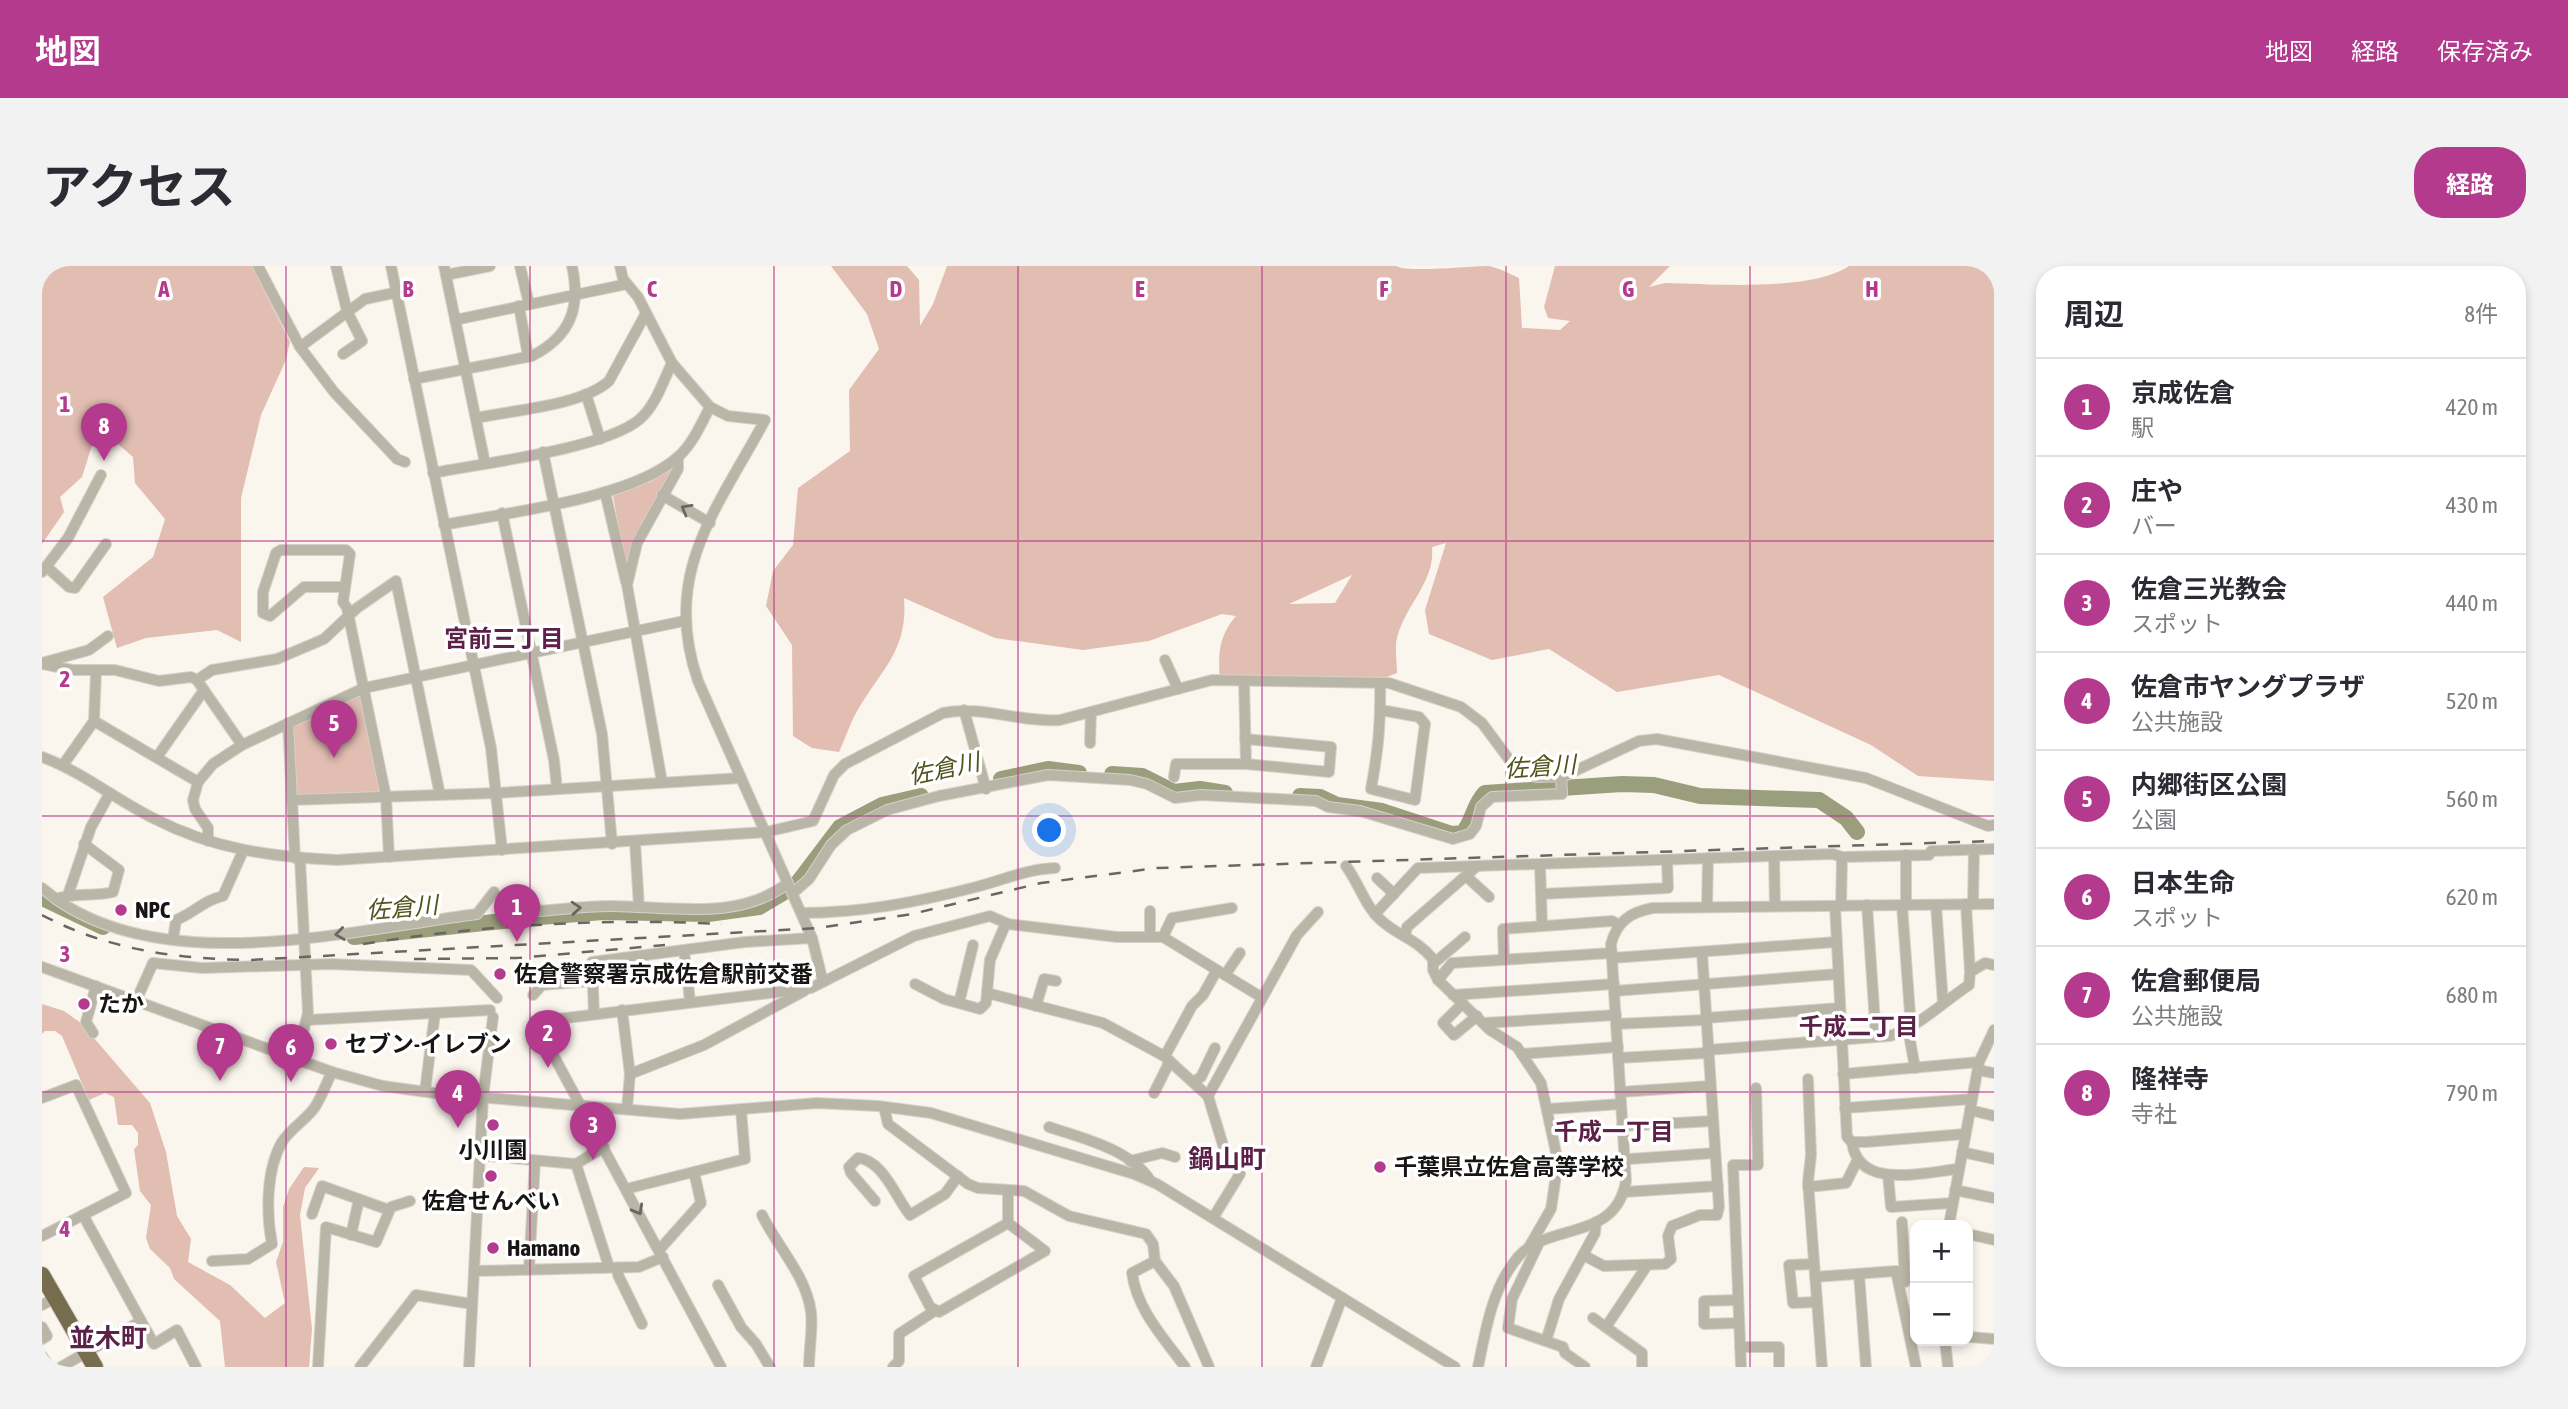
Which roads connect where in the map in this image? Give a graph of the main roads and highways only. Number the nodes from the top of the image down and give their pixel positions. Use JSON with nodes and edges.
{"nodes":[{"id":1,"x":42,"y":1275,"type":"edge"},
{"id":2,"x":48,"y":1301,"type":"edge"},
{"id":3,"x":95,"y":1367,"type":"edge"}],
"edges":[{"from":1,"to":2,"type":"highway"},
{"from":2,"to":3,"type":"highway"}]}
